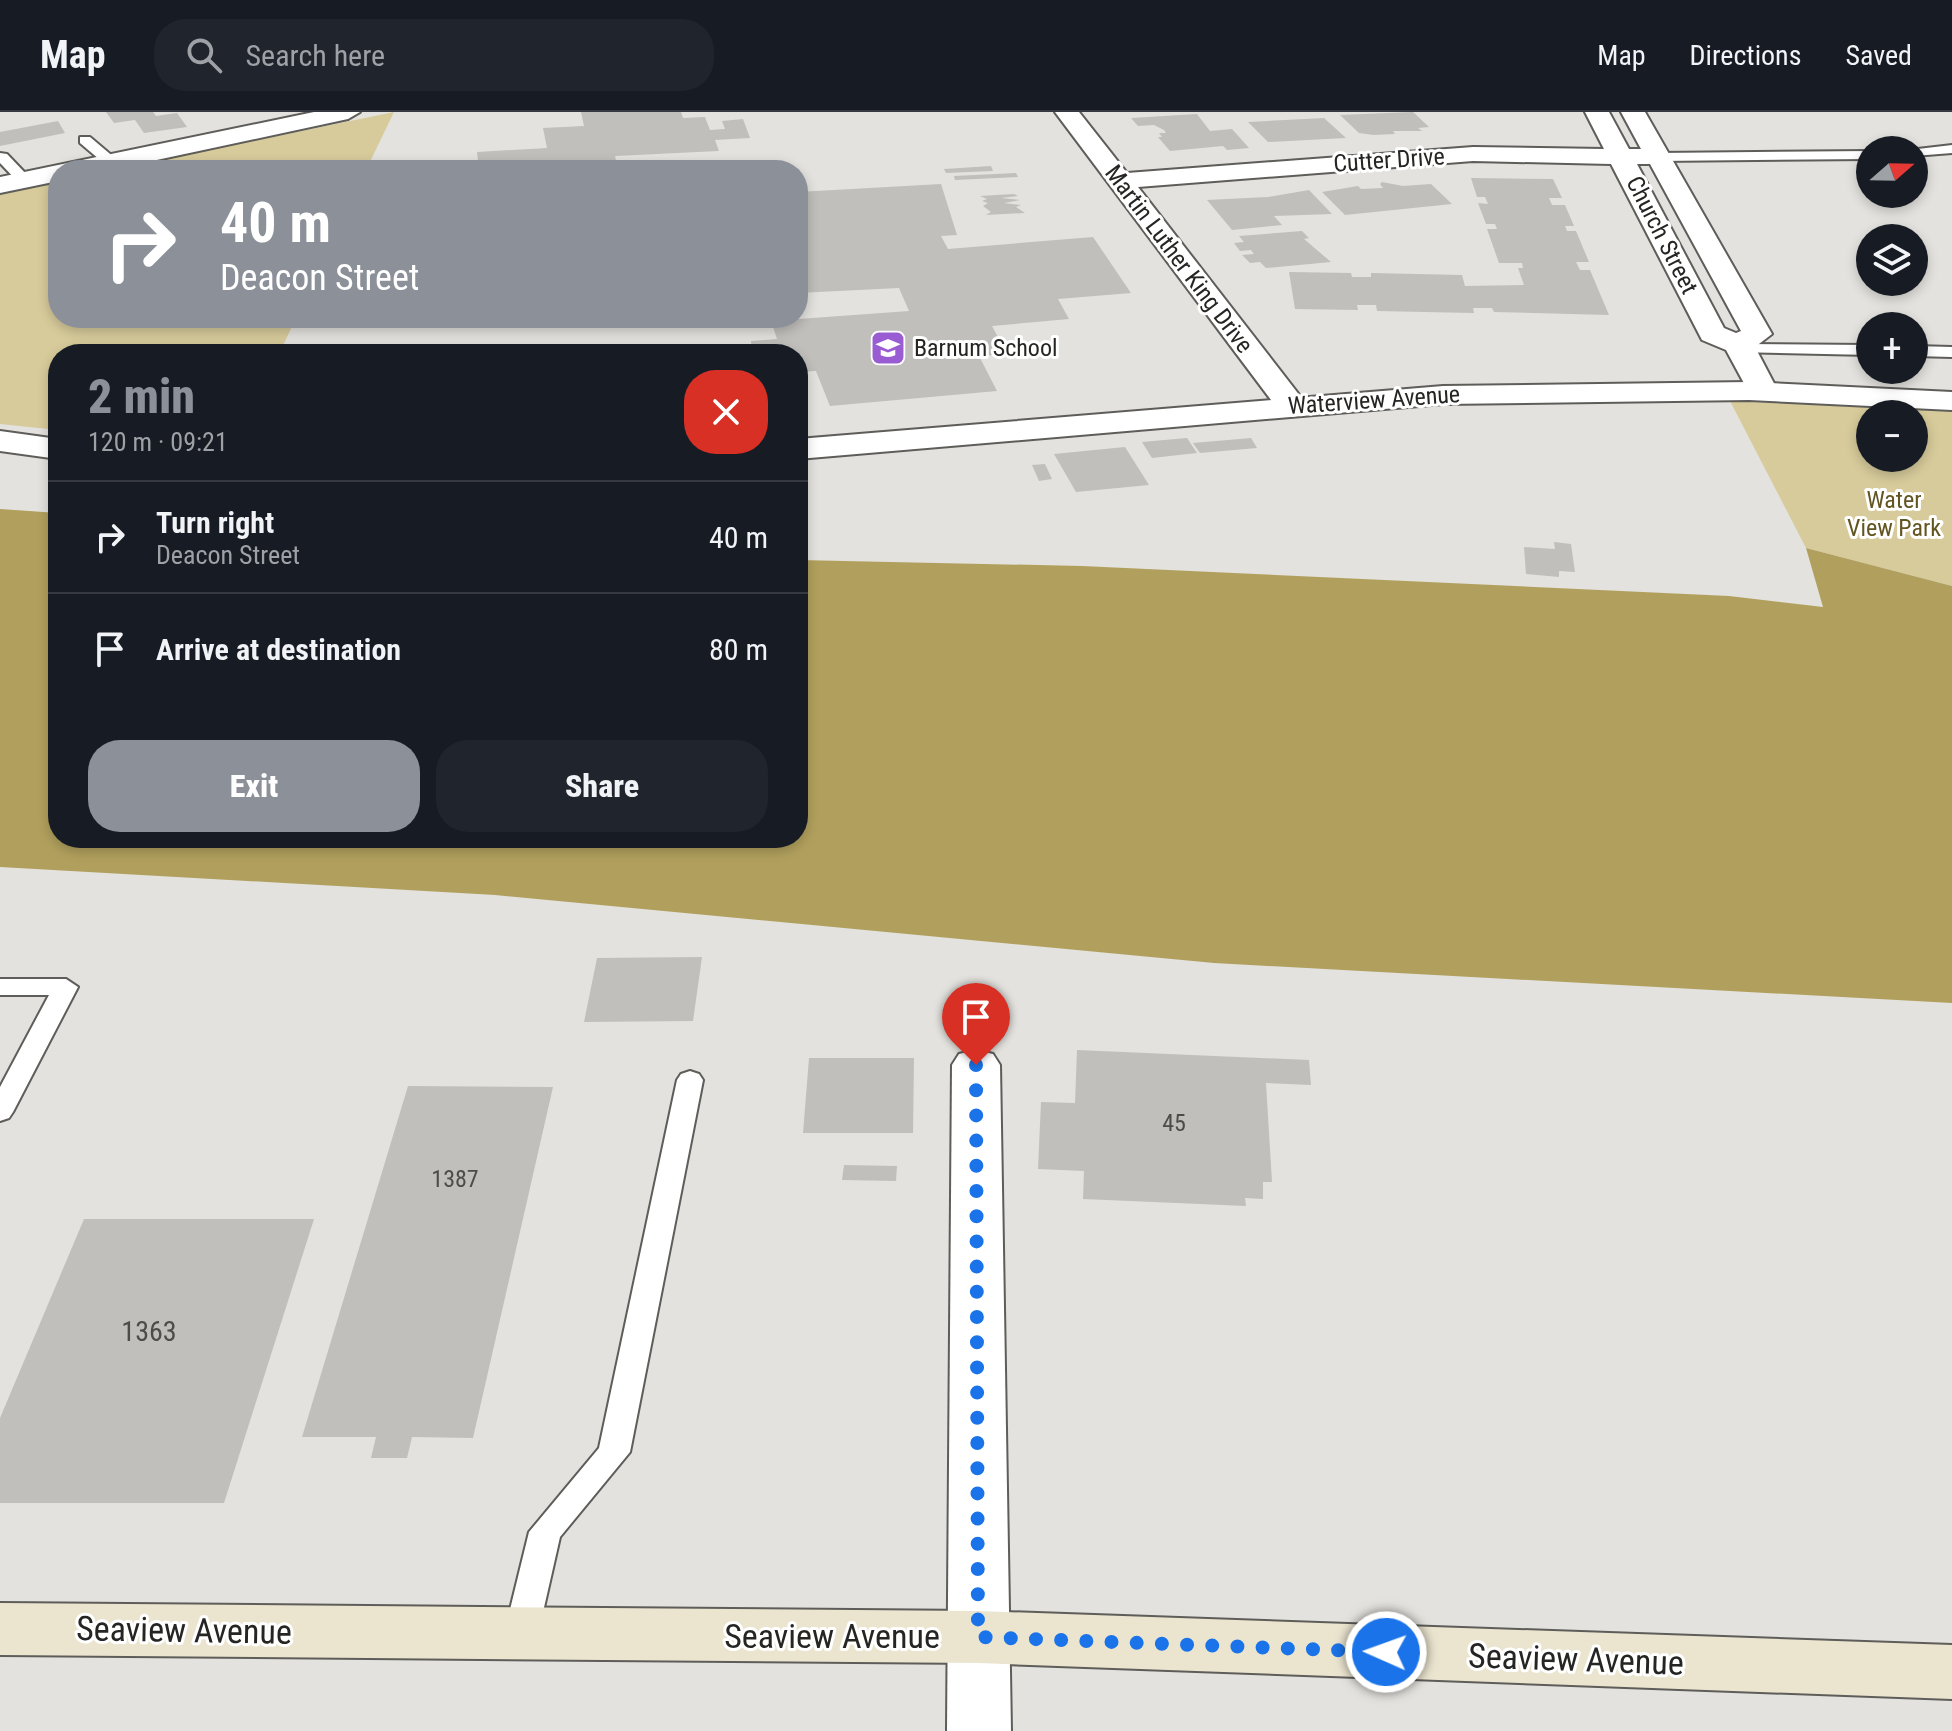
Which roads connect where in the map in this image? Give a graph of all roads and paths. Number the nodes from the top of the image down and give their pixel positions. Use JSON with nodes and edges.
{"nodes":[{"id":1,"x":348,"y":112,"type":"edge"},
{"id":2,"x":1067,"y":112,"type":"edge"},
{"id":3,"x":1597,"y":112,"type":"edge"},
{"id":4,"x":1633,"y":112,"type":"edge"},
{"id":5,"x":85,"y":140,"type":"dead end"},
{"id":6,"x":1952,"y":149,"type":"edge"},
{"id":7,"x":1928,"y":151,"type":"edge"},
{"id":8,"x":1856,"y":155,"type":"edge"},
{"id":9,"x":1622,"y":156,"type":"junction"},
{"id":10,"x":2,"y":157,"type":"dead end"},
{"id":11,"x":1658,"y":157,"type":"junction"},
{"id":12,"x":109,"y":160,"type":"edge"},
{"id":13,"x":120,"y":160,"type":"edge"},
{"id":14,"x":48,"y":175,"type":"edge"},
{"id":15,"x":1121,"y":181,"type":"junction"},
{"id":16,"x":12,"y":183,"type":"edge"},
{"id":17,"x":1739,"y":347,"type":"junction"},
{"id":18,"x":1856,"y":350,"type":"edge"},
{"id":19,"x":1928,"y":351,"type":"edge"},
{"id":20,"x":1952,"y":352,"type":"edge"},
{"id":21,"x":1763,"y":391,"type":"junction"},
{"id":22,"x":1952,"y":401,"type":"edge"},
{"id":23,"x":1291,"y":405,"type":"junction"},
{"id":24,"x":0,"y":441,"type":"edge"},
{"id":25,"x":48,"y":448,"type":"edge"},
{"id":26,"x":808,"y":448,"type":"edge"},
{"id":27,"x":0,"y":987,"type":"edge"},
{"id":28,"x":976,"y":1065,"type":"dead end"},
{"id":29,"x":690,"y":1080,"type":"dead end"},
{"id":30,"x":0,"y":1112,"type":"edge"},
{"id":31,"x":0,"y":1629,"type":"edge"},
{"id":32,"x":521,"y":1634,"type":"junction"},
{"id":33,"x":978,"y":1637,"type":"junction"},
{"id":34,"x":1952,"y":1672,"type":"edge"},
{"id":35,"x":979,"y":1731,"type":"edge"}],
"edges":[{"from":1,"to":13,"type":"street"},
{"from":2,"to":15,"type":"street","name":"Martin Luther King Drive"},
{"from":3,"to":9,"type":"street","name":"Church Street"},
{"from":4,"to":11,"type":"street","name":"Church Street"},
{"from":5,"to":12,"type":"lane"},
{"from":6,"to":7,"type":"lane"},
{"from":8,"to":11,"type":"lane"},
{"from":9,"to":11,"type":"street","name":"Cutter Drive"},
{"from":9,"to":15,"type":"street","name":"Cutter Drive"},
{"from":9,"to":17,"type":"street","name":"Church Street"},
{"from":10,"to":16,"type":"lane"},
{"from":11,"to":17,"type":"street","name":"Church Street"},
{"from":14,"to":16,"type":"street"},
{"from":15,"to":23,"type":"street","name":"Martin Luther King Drive"},
{"from":17,"to":18,"type":"lane"},
{"from":17,"to":21,"type":"street","name":"Church Street"},
{"from":19,"to":20,"type":"lane"},
{"from":21,"to":22,"type":"street","name":"Waterview Avenue"},
{"from":21,"to":23,"type":"street","name":"Waterview Avenue"},
{"from":23,"to":26,"type":"street","name":"Waterview Avenue"},
{"from":24,"to":25,"type":"street"},
{"from":27,"to":30,"type":"lane"},
{"from":28,"to":33,"type":"street"},
{"from":29,"to":32,"type":"lane"},
{"from":31,"to":32,"type":"main road","name":"Seaview Avenue"},
{"from":32,"to":33,"type":"main road","name":"Seaview Avenue"},
{"from":33,"to":34,"type":"main road","name":"Seaview Avenue"},
{"from":33,"to":35,"type":"street"}]}
